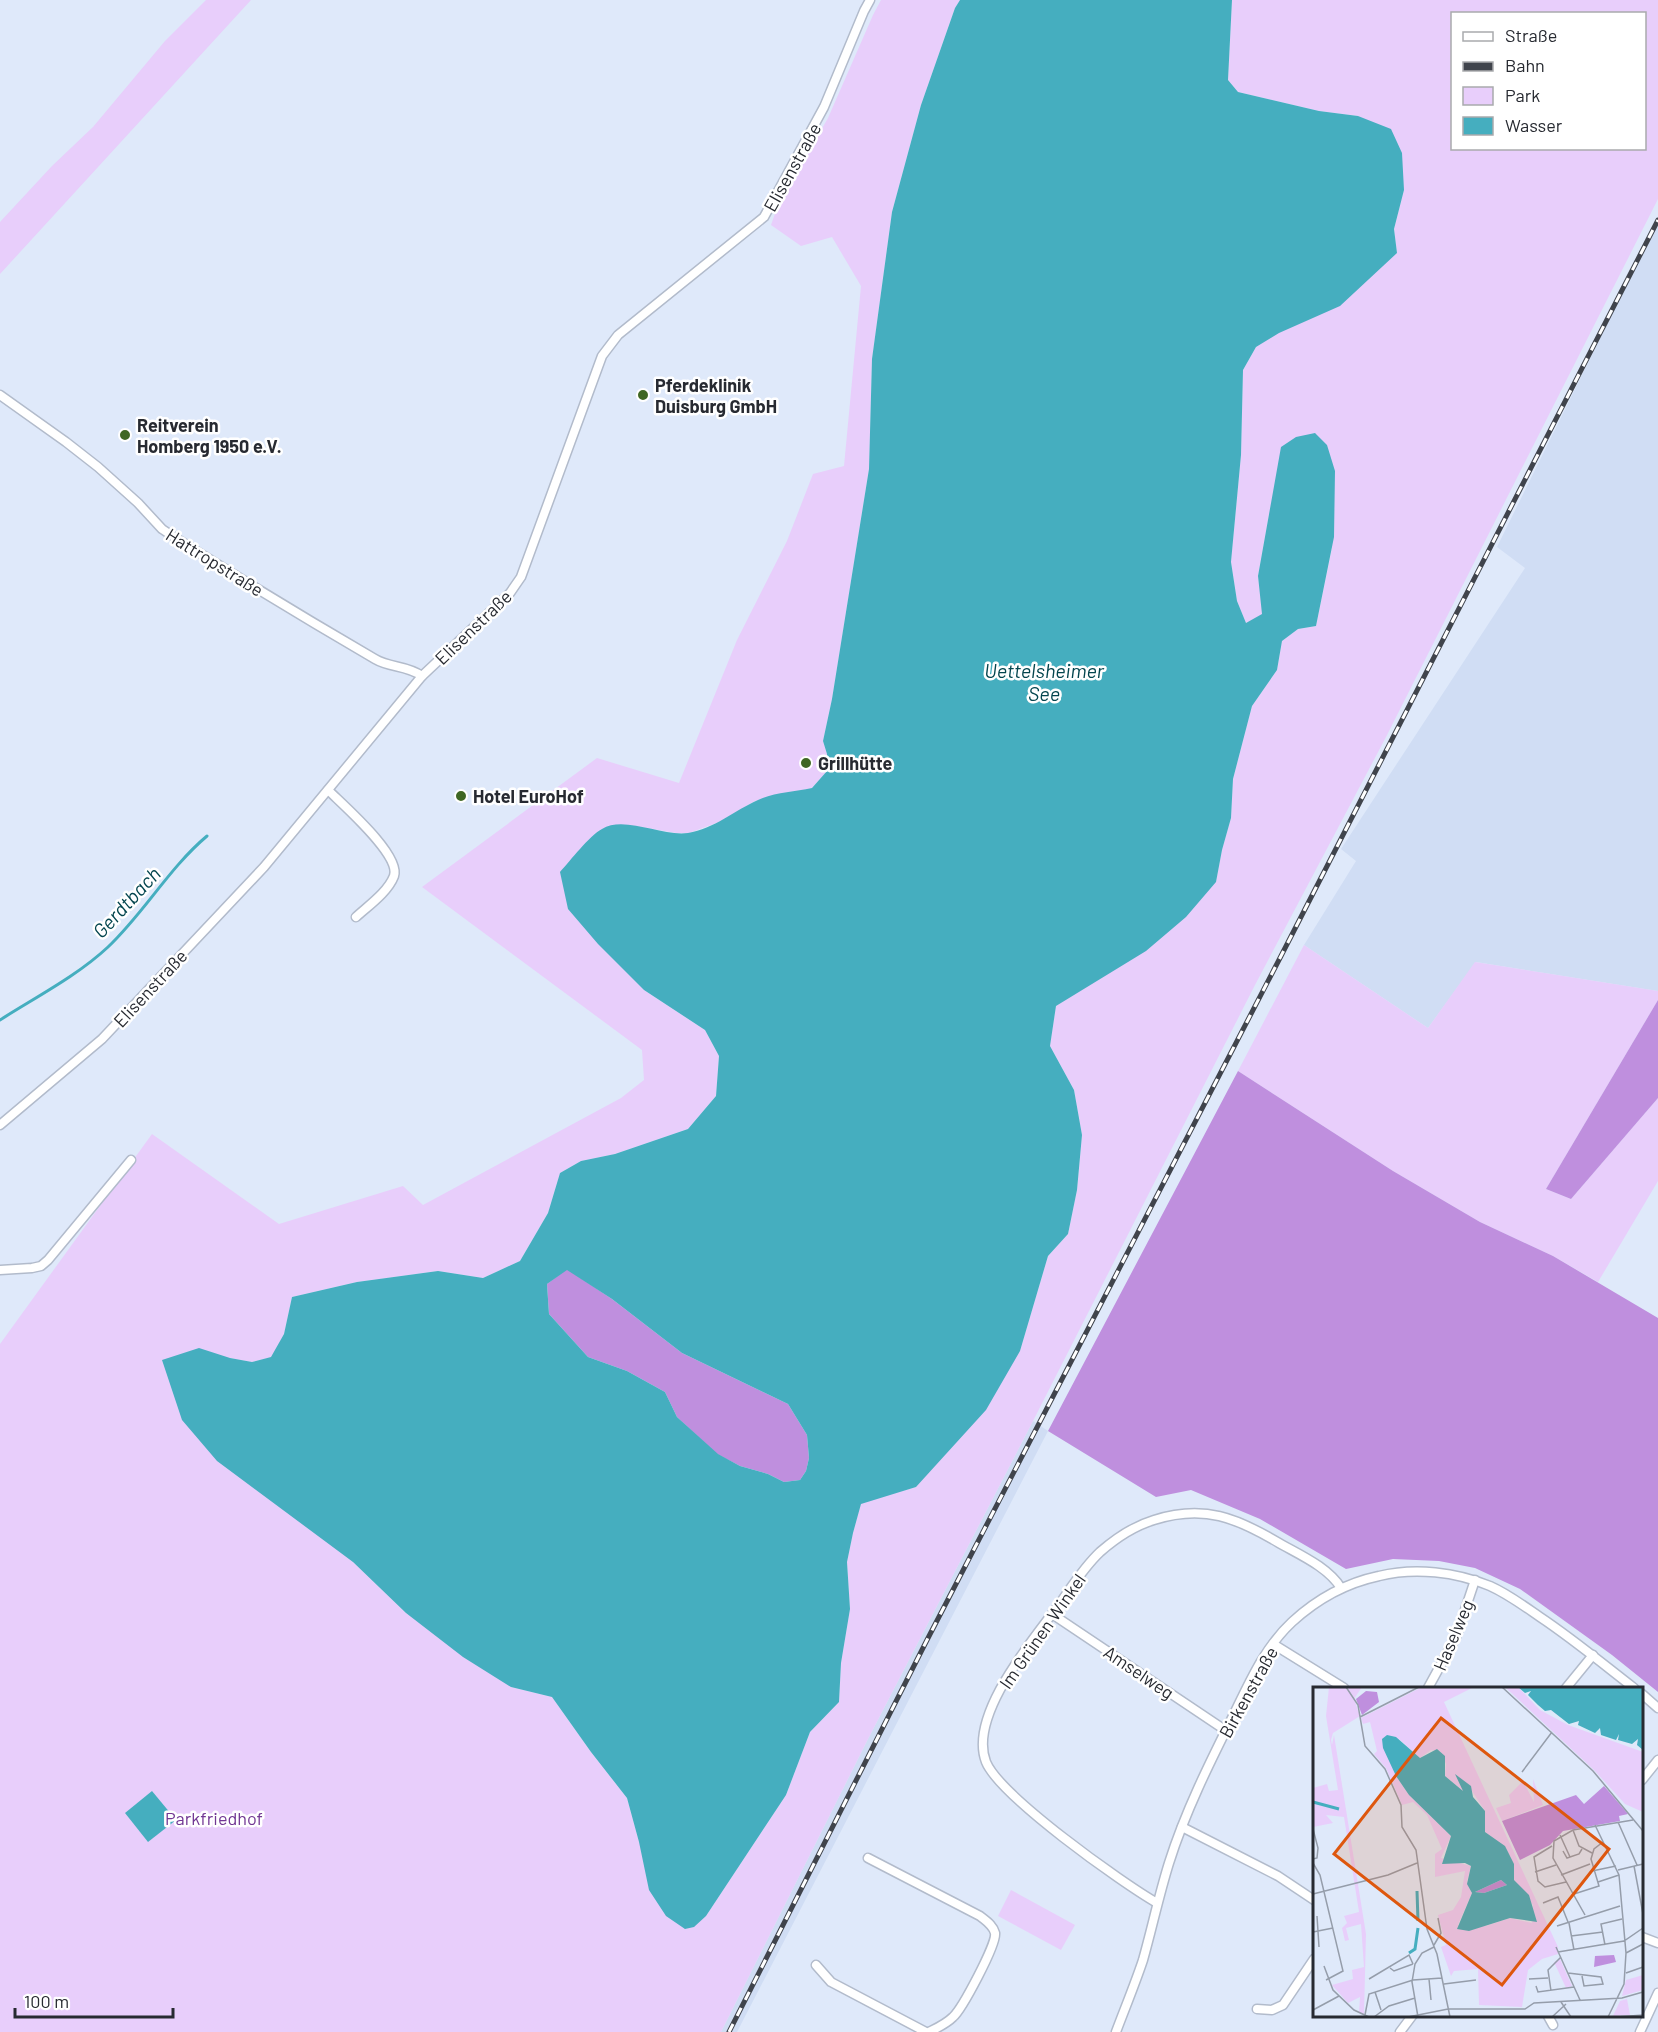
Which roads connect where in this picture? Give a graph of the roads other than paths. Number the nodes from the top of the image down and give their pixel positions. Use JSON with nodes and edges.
{"nodes":[{"id":1,"x":870,"y":0,"type":"edge"},
{"id":2,"x":0,"y":395,"type":"edge"},
{"id":3,"x":422,"y":676,"type":"junction"},
{"id":4,"x":328,"y":790,"type":"junction"},
{"id":5,"x":356,"y":917,"type":"dead end"},
{"id":6,"x":0,"y":1125,"type":"edge"},
{"id":7,"x":131,"y":1160,"type":"dead end"},
{"id":8,"x":0,"y":1270,"type":"edge"},
{"id":9,"x":1475,"y":1580,"type":"junction"},
{"id":10,"x":1341,"y":1588,"type":"junction"},
{"id":11,"x":1052,"y":1614,"type":"junction"},
{"id":12,"x":1273,"y":1644,"type":"junction"},
{"id":13,"x":1593,"y":1655,"type":"junction"},
{"id":14,"x":1341,"y":1687,"type":"edge"},
{"id":15,"x":1429,"y":1687,"type":"edge"},
{"id":16,"x":1568,"y":1687,"type":"edge"},
{"id":17,"x":1632,"y":1687,"type":"edge"},
{"id":18,"x":1643,"y":1697,"type":"edge"},
{"id":19,"x":1658,"y":1708,"type":"edge"},
{"id":20,"x":1226,"y":1730,"type":"junction"},
{"id":21,"x":1658,"y":1760,"type":"edge"},
{"id":22,"x":1643,"y":1778,"type":"edge"},
{"id":23,"x":1182,"y":1827,"type":"junction"},
{"id":24,"x":868,"y":1858,"type":"dead end"},
{"id":25,"x":1313,"y":1899,"type":"edge"},
{"id":26,"x":1157,"y":1903,"type":"junction"},
{"id":27,"x":1643,"y":1938,"type":"edge"},
{"id":28,"x":1658,"y":1943,"type":"edge"},
{"id":29,"x":1313,"y":1960,"type":"edge"},
{"id":30,"x":816,"y":1965,"type":"dead end"},
{"id":31,"x":1658,"y":1993,"type":"edge"},
{"id":32,"x":1257,"y":2009,"type":"dead end"},
{"id":33,"x":1411,"y":2017,"type":"edge"},
{"id":34,"x":1549,"y":2017,"type":"edge"},
{"id":35,"x":1553,"y":2025,"type":"dead end"},
{"id":36,"x":927,"y":2032,"type":"edge"},
{"id":37,"x":1116,"y":2032,"type":"edge"},
{"id":38,"x":1400,"y":2032,"type":"edge"},
{"id":39,"x":1640,"y":2032,"type":"edge"}],
"edges":[{"from":1,"to":3,"type":"street","name":"Elisenstraße"},
{"from":2,"to":3,"type":"street","name":"Hattropstraße"},
{"from":3,"to":4,"type":"street","name":"Elisenstraße"},
{"from":4,"to":5,"type":"street"},
{"from":4,"to":6,"type":"street","name":"Elisenstraße"},
{"from":7,"to":8,"type":"street"},
{"from":9,"to":10,"type":"street","name":"Birkenstraße"},
{"from":9,"to":13,"type":"street","name":"Birkenstraße"},
{"from":9,"to":15,"type":"street","name":"Haselweg"},
{"from":10,"to":11,"type":"street","name":"Im Grünen Winkel"},
{"from":10,"to":12,"type":"street","name":"Birkenstraße"},
{"from":11,"to":20,"type":"street","name":"Amselweg"},
{"from":11,"to":26,"type":"street","name":"Im Grünen Winkel"},
{"from":12,"to":14,"type":"street"},
{"from":12,"to":20,"type":"street","name":"Birkenstraße"},
{"from":13,"to":16,"type":"street"},
{"from":13,"to":17,"type":"street","name":"Birkenstraße"},
{"from":18,"to":19,"type":"street"},
{"from":20,"to":23,"type":"street","name":"Birkenstraße"},
{"from":21,"to":22,"type":"street"},
{"from":23,"to":25,"type":"street"},
{"from":23,"to":26,"type":"street","name":"Birkenstraße"},
{"from":24,"to":36,"type":"street"},
{"from":26,"to":37,"type":"street","name":"Birkenstraße"},
{"from":27,"to":28,"type":"street"},
{"from":29,"to":32,"type":"street"},
{"from":30,"to":36,"type":"street"},
{"from":31,"to":39,"type":"street"},
{"from":33,"to":38,"type":"street"},
{"from":34,"to":35,"type":"street"}]}
